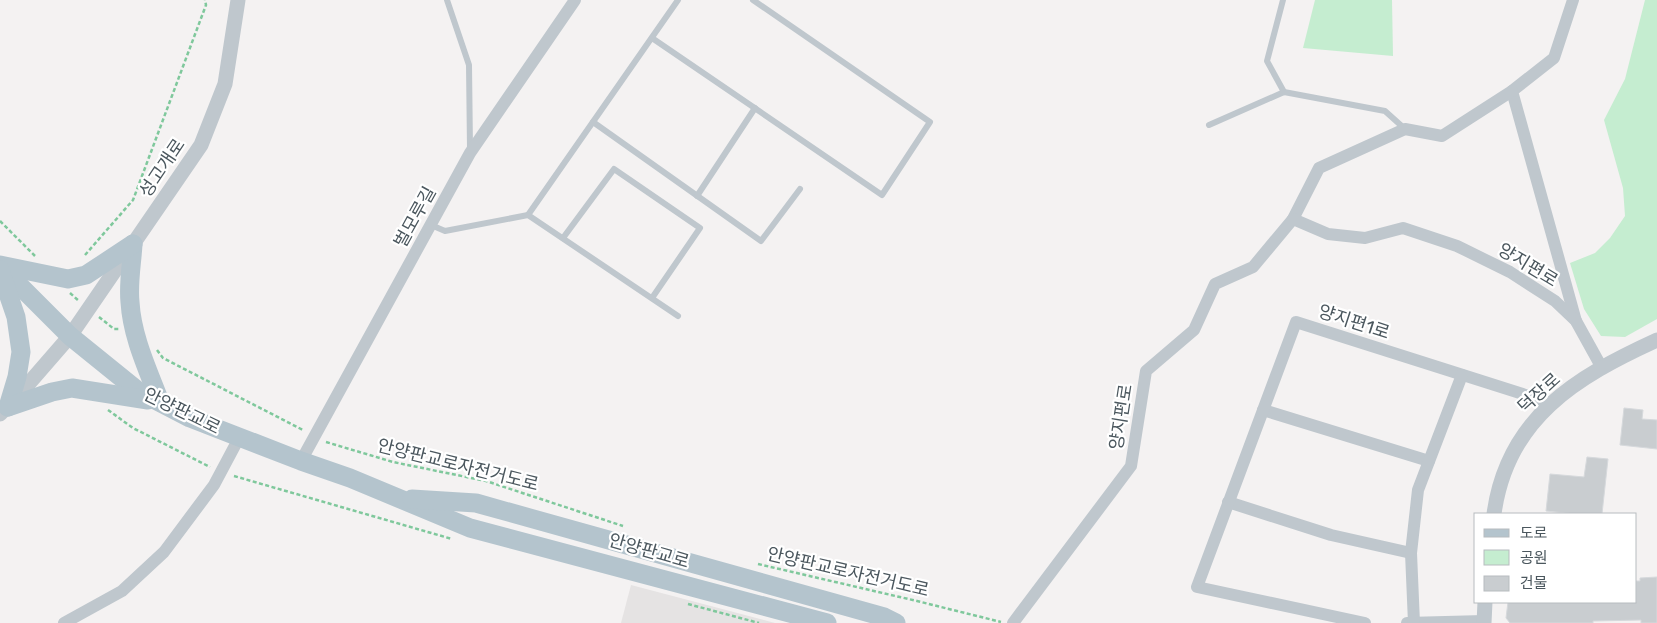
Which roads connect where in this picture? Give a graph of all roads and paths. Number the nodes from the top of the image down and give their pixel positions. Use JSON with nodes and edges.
{"nodes":[{"id":1,"x":205,"y":0,"type":"edge"},
{"id":2,"x":238,"y":0,"type":"edge"},
{"id":3,"x":447,"y":0,"type":"edge"},
{"id":4,"x":575,"y":0,"type":"edge"},
{"id":5,"x":678,"y":0,"type":"edge"},
{"id":6,"x":753,"y":0,"type":"edge"},
{"id":7,"x":1282,"y":0,"type":"edge"},
{"id":8,"x":1573,"y":0,"type":"edge"},
{"id":9,"x":652,"y":38,"type":"junction"},
{"id":10,"x":1512,"y":91,"type":"junction"},
{"id":11,"x":1284,"y":92,"type":"junction"},
{"id":12,"x":755,"y":108,"type":"junction"},
{"id":13,"x":593,"y":122,"type":"junction"},
{"id":14,"x":1209,"y":125,"type":"dead end"},
{"id":15,"x":1406,"y":129,"type":"junction"},
{"id":16,"x":470,"y":152,"type":"junction"},
{"id":17,"x":800,"y":189,"type":"dead end"},
{"id":18,"x":697,"y":196,"type":"junction"},
{"id":19,"x":528,"y":215,"type":"junction"},
{"id":20,"x":1293,"y":219,"type":"junction"},
{"id":21,"x":0,"y":222,"type":"edge"},
{"id":22,"x":430,"y":226,"type":"junction"},
{"id":23,"x":563,"y":238,"type":"junction"},
{"id":24,"x":133,"y":244,"type":"junction"},
{"id":25,"x":37,"y":258,"type":"dead end"},
{"id":26,"x":83,"y":258,"type":"dead end"},
{"id":27,"x":0,"y":266,"type":"edge"},
{"id":28,"x":0,"y":270,"type":"edge"},
{"id":29,"x":64,"y":278,"type":"junction"},
{"id":30,"x":652,"y":298,"type":"junction"},
{"id":31,"x":88,"y":308,"type":"junction"},
{"id":32,"x":678,"y":316,"type":"dead end"},
{"id":33,"x":1576,"y":321,"type":"junction"},
{"id":34,"x":134,"y":329,"type":"junction"},
{"id":35,"x":70,"y":336,"type":"junction"},
{"id":36,"x":1657,"y":340,"type":"edge"},
{"id":37,"x":152,"y":343,"type":"dead end"},
{"id":38,"x":1602,"y":368,"type":"junction"},
{"id":39,"x":1462,"y":375,"type":"junction"},
{"id":40,"x":160,"y":402,"type":"junction"},
{"id":41,"x":1551,"y":403,"type":"junction"},
{"id":42,"x":4,"y":410,"type":"edge"},
{"id":43,"x":1262,"y":410,"type":"junction"},
{"id":44,"x":315,"y":436,"type":"junction"},
{"id":45,"x":239,"y":438,"type":"junction"},
{"id":46,"x":301,"y":461,"type":"junction"},
{"id":47,"x":1429,"y":461,"type":"junction"},
{"id":48,"x":399,"y":498,"type":"junction"},
{"id":49,"x":1228,"y":502,"type":"junction"},
{"id":50,"x":1494,"y":513,"type":"edge"},
{"id":51,"x":625,"y":527,"type":"dead end"},
{"id":52,"x":1411,"y":553,"type":"junction"},
{"id":53,"x":756,"y":564,"type":"dead end"},
{"id":54,"x":1486,"y":603,"type":"edge"},
{"id":55,"x":1484,"y":622,"type":"edge"},
{"id":56,"x":64,"y":623,"type":"edge"},
{"id":57,"x":827,"y":623,"type":"edge"},
{"id":58,"x":896,"y":623,"type":"edge"},
{"id":59,"x":1005,"y":623,"type":"edge"},
{"id":60,"x":1013,"y":623,"type":"edge"},
{"id":61,"x":1365,"y":623,"type":"edge"},
{"id":62,"x":1407,"y":623,"type":"edge"},
{"id":63,"x":1414,"y":623,"type":"edge"}],
"edges":[{"from":1,"to":26,"type":"path"},
{"from":2,"to":24,"type":"street","name":"성고개로"},
{"from":3,"to":16,"type":"lane"},
{"from":4,"to":16,"type":"street","name":"벌모루길"},
{"from":5,"to":9,"type":"lane"},
{"from":6,"to":12,"type":"lane"},
{"from":7,"to":11,"type":"lane"},
{"from":8,"to":10,"type":"street"},
{"from":9,"to":12,"type":"lane"},
{"from":9,"to":13,"type":"lane"},
{"from":10,"to":15,"type":"street"},
{"from":10,"to":33,"type":"street"},
{"from":11,"to":14,"type":"lane"},
{"from":11,"to":15,"type":"lane"},
{"from":12,"to":18,"type":"lane"},
{"from":13,"to":18,"type":"lane"},
{"from":13,"to":19,"type":"lane"},
{"from":15,"to":20,"type":"street"},
{"from":16,"to":22,"type":"street","name":"벌모루길"},
{"from":17,"to":18,"type":"lane"},
{"from":19,"to":22,"type":"lane"},
{"from":19,"to":23,"type":"lane"},
{"from":20,"to":33,"type":"street","name":"양지편로"},
{"from":20,"to":60,"type":"street","name":"양지편로"},
{"from":21,"to":25,"type":"path"},
{"from":22,"to":44,"type":"street","name":"벌모루길"},
{"from":23,"to":30,"type":"lane"},
{"from":23,"to":30,"type":"lane"},
{"from":24,"to":29,"type":"main road"},
{"from":24,"to":31,"type":"street","name":"성고개로"},
{"from":24,"to":34,"type":"main road"},
{"from":27,"to":29,"type":"main road"},
{"from":27,"to":35,"type":"main road","name":"안양판교로"},
{"from":28,"to":42,"type":"main road"},
{"from":29,"to":31,"type":"path"},
{"from":30,"to":32,"type":"lane"},
{"from":31,"to":34,"type":"path"},
{"from":31,"to":35,"type":"street","name":"성고개로"},
{"from":33,"to":38,"type":"street","name":"양지편로"},
{"from":34,"to":40,"type":"main road"},
{"from":35,"to":40,"type":"main road","name":"안양판교로"},
{"from":35,"to":42,"type":"street","name":"성고개로"},
{"from":36,"to":38,"type":"street","name":"덕장로"},
{"from":37,"to":44,"type":"path","name":"안양판교로자전거도로"},
{"from":38,"to":41,"type":"street","name":"덕장로"},
{"from":39,"to":41,"type":"street","name":"양지편1로"},
{"from":39,"to":43,"type":"street","name":"양지편1로"},
{"from":39,"to":47,"type":"street"},
{"from":40,"to":42,"type":"main road"},
{"from":40,"to":45,"type":"main road","name":"안양판교로"},
{"from":41,"to":50,"type":"street","name":"덕장로"},
{"from":43,"to":47,"type":"street"},
{"from":43,"to":49,"type":"street","name":"양지편1로"},
{"from":44,"to":46,"type":"street","name":"벌모루길"},
{"from":44,"to":51,"type":"path","name":"안양판교로자전거도로"},
{"from":45,"to":46,"type":"main road","name":"안양판교로"},
{"from":45,"to":56,"type":"street"},
{"from":46,"to":48,"type":"main road","name":"안양판교로"},
{"from":47,"to":52,"type":"street"},
{"from":48,"to":57,"type":"main road","name":"안양판교로"},
{"from":48,"to":58,"type":"main road","name":"안양판교로"},
{"from":49,"to":52,"type":"street"},
{"from":49,"to":61,"type":"street","name":"양지편1로"},
{"from":52,"to":63,"type":"street"},
{"from":53,"to":59,"type":"path","name":"안양판교로자전거도로"},
{"from":54,"to":55,"type":"street"},
{"from":55,"to":63,"type":"street"},
{"from":62,"to":63,"type":"street"}]}
